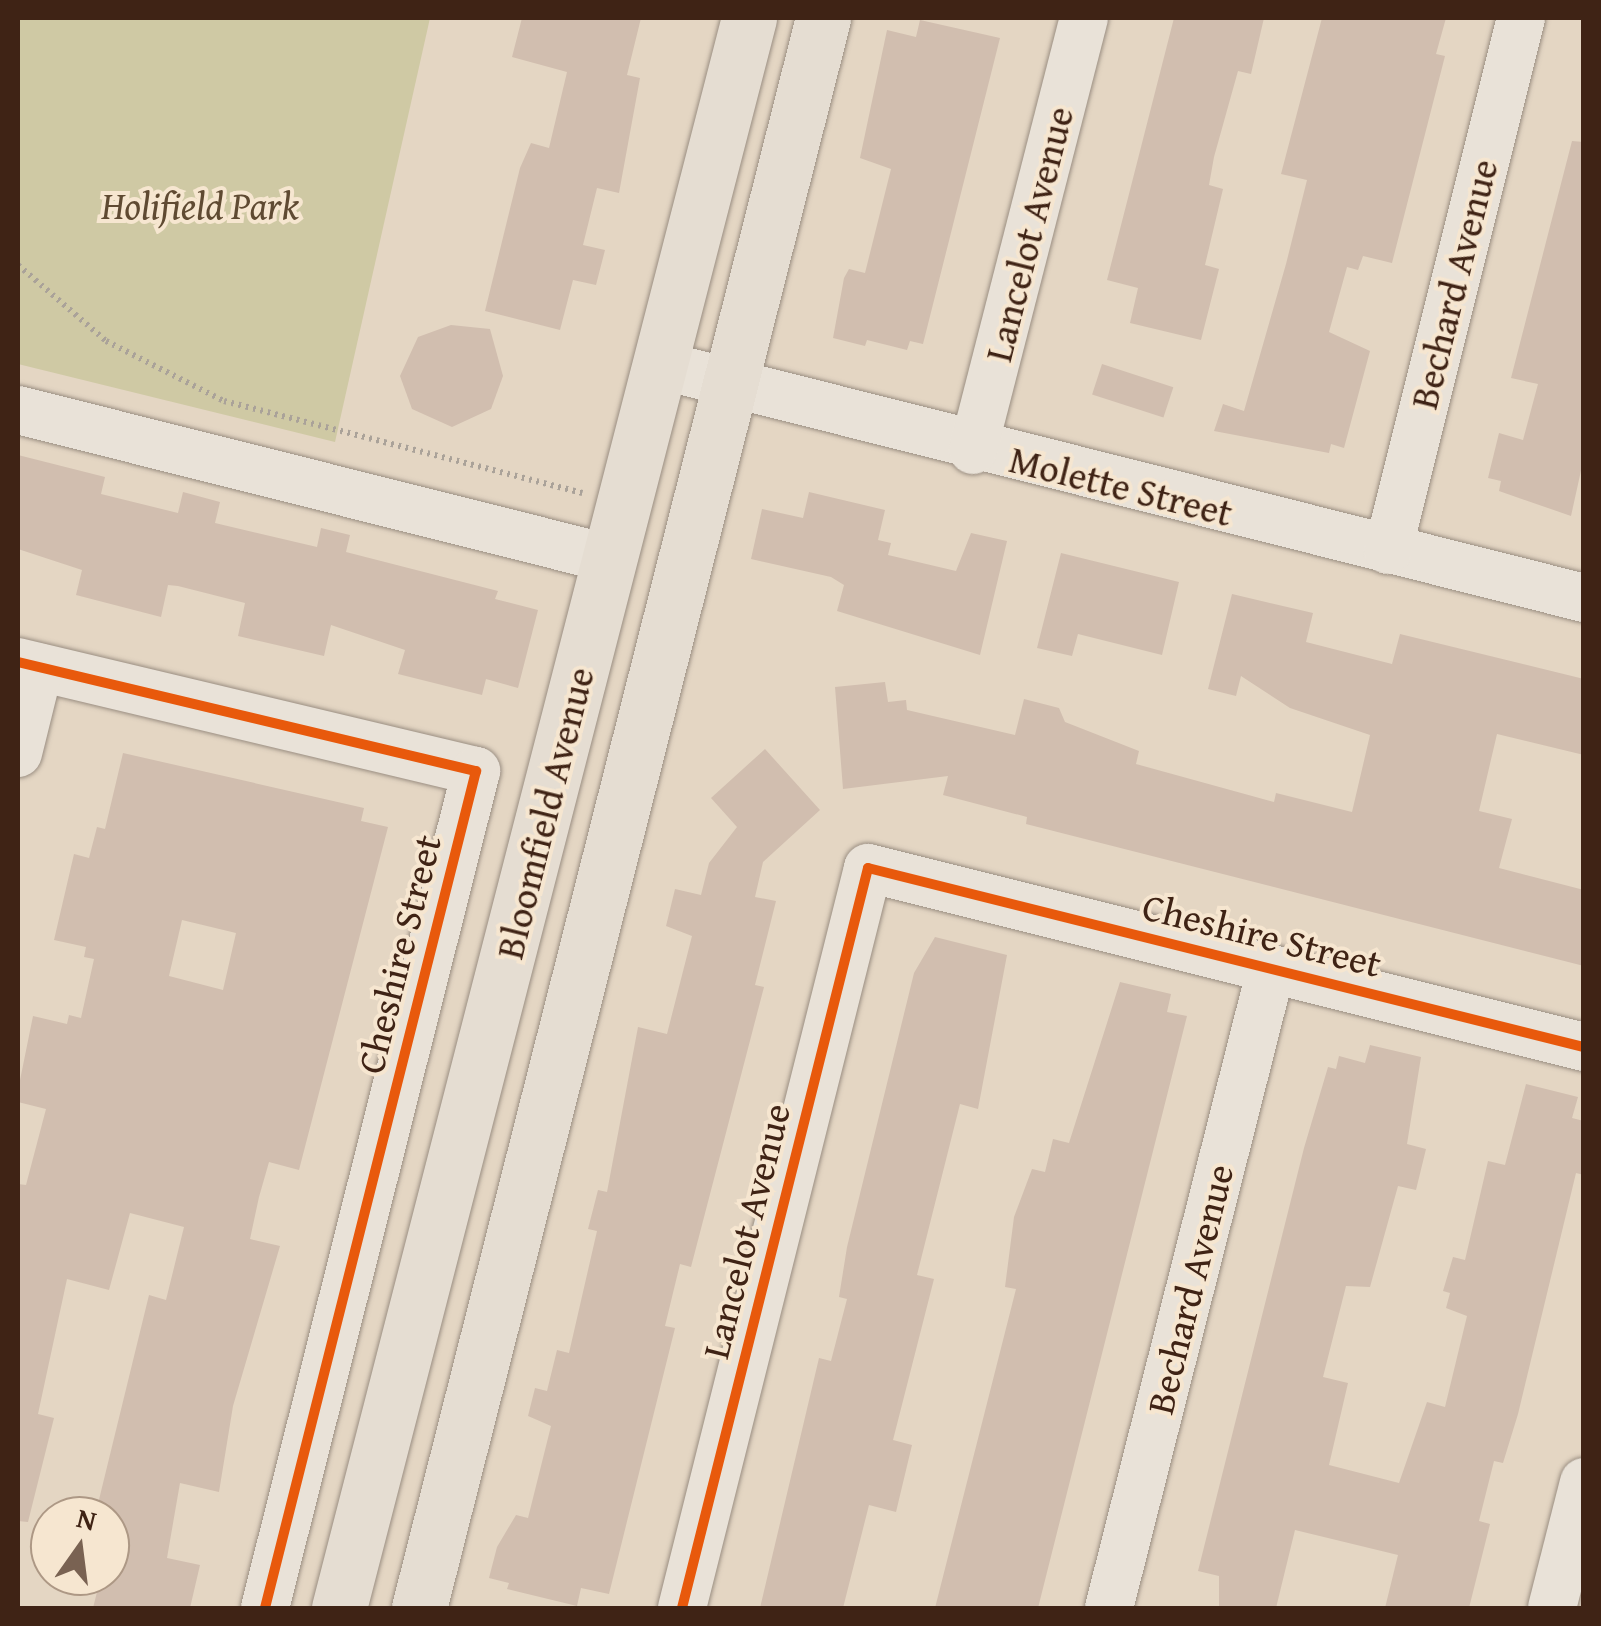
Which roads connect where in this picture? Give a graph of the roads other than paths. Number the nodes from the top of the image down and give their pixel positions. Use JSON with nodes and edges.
{"nodes":[{"id":1,"x":749,"y":18,"type":"edge"},
{"id":2,"x":823,"y":18,"type":"edge"},
{"id":3,"x":1084,"y":18,"type":"edge"},
{"id":4,"x":1521,"y":18,"type":"edge"},
{"id":5,"x":660,"y":365,"type":"junction"},
{"id":6,"x":732,"y":384,"type":"junction"},
{"id":7,"x":18,"y":410,"type":"edge"},
{"id":8,"x":973,"y":450,"type":"junction"},
{"id":9,"x":1388,"y":550,"type":"junction"},
{"id":10,"x":611,"y":559,"type":"junction"},
{"id":11,"x":1584,"y":598,"type":"edge"},
{"id":12,"x":28,"y":665,"type":"edge"},
{"id":13,"x":18,"y":754,"type":"edge"},
{"id":14,"x":868,"y":868,"type":"joint"},
{"id":15,"x":1271,"y":969,"type":"junction"},
{"id":16,"x":1584,"y":1046,"type":"edge"},
{"id":17,"x":1584,"y":1482,"type":"edge"},
{"id":18,"x":279,"y":1605,"type":"edge"},
{"id":19,"x":340,"y":1608,"type":"edge"},
{"id":20,"x":418,"y":1608,"type":"edge"},
{"id":21,"x":682,"y":1608,"type":"edge"},
{"id":22,"x":1108,"y":1608,"type":"edge"},
{"id":23,"x":1552,"y":1608,"type":"edge"}],
"edges":[{"from":1,"to":5,"type":"main road","name":"Bloomfield Avenue"},
{"from":2,"to":6,"type":"main road","name":"Bloomfield Avenue"},
{"from":3,"to":8,"type":"street","name":"Lancelot Avenue"},
{"from":4,"to":9,"type":"street","name":"Bechard Avenue"},
{"from":5,"to":6,"type":"street","name":"Molette Street"},
{"from":5,"to":10,"type":"main road","name":"Bloomfield Avenue"},
{"from":6,"to":8,"type":"street","name":"Molette Street"},
{"from":6,"to":20,"type":"main road","name":"Bloomfield Avenue"},
{"from":7,"to":10,"type":"street"},
{"from":8,"to":9,"type":"street","name":"Molette Street"},
{"from":9,"to":11,"type":"street","name":"Molette Street"},
{"from":10,"to":19,"type":"main road","name":"Bloomfield Avenue"},
{"from":12,"to":13,"type":"street"},
{"from":12,"to":18,"type":"street","name":"Cheshire Street"},
{"from":14,"to":15,"type":"street","name":"Cheshire Street"},
{"from":14,"to":21,"type":"street","name":"Lancelot Avenue"},
{"from":15,"to":16,"type":"street","name":"Cheshire Street"},
{"from":15,"to":22,"type":"street","name":"Bechard Avenue"},
{"from":17,"to":23,"type":"street"}]}
